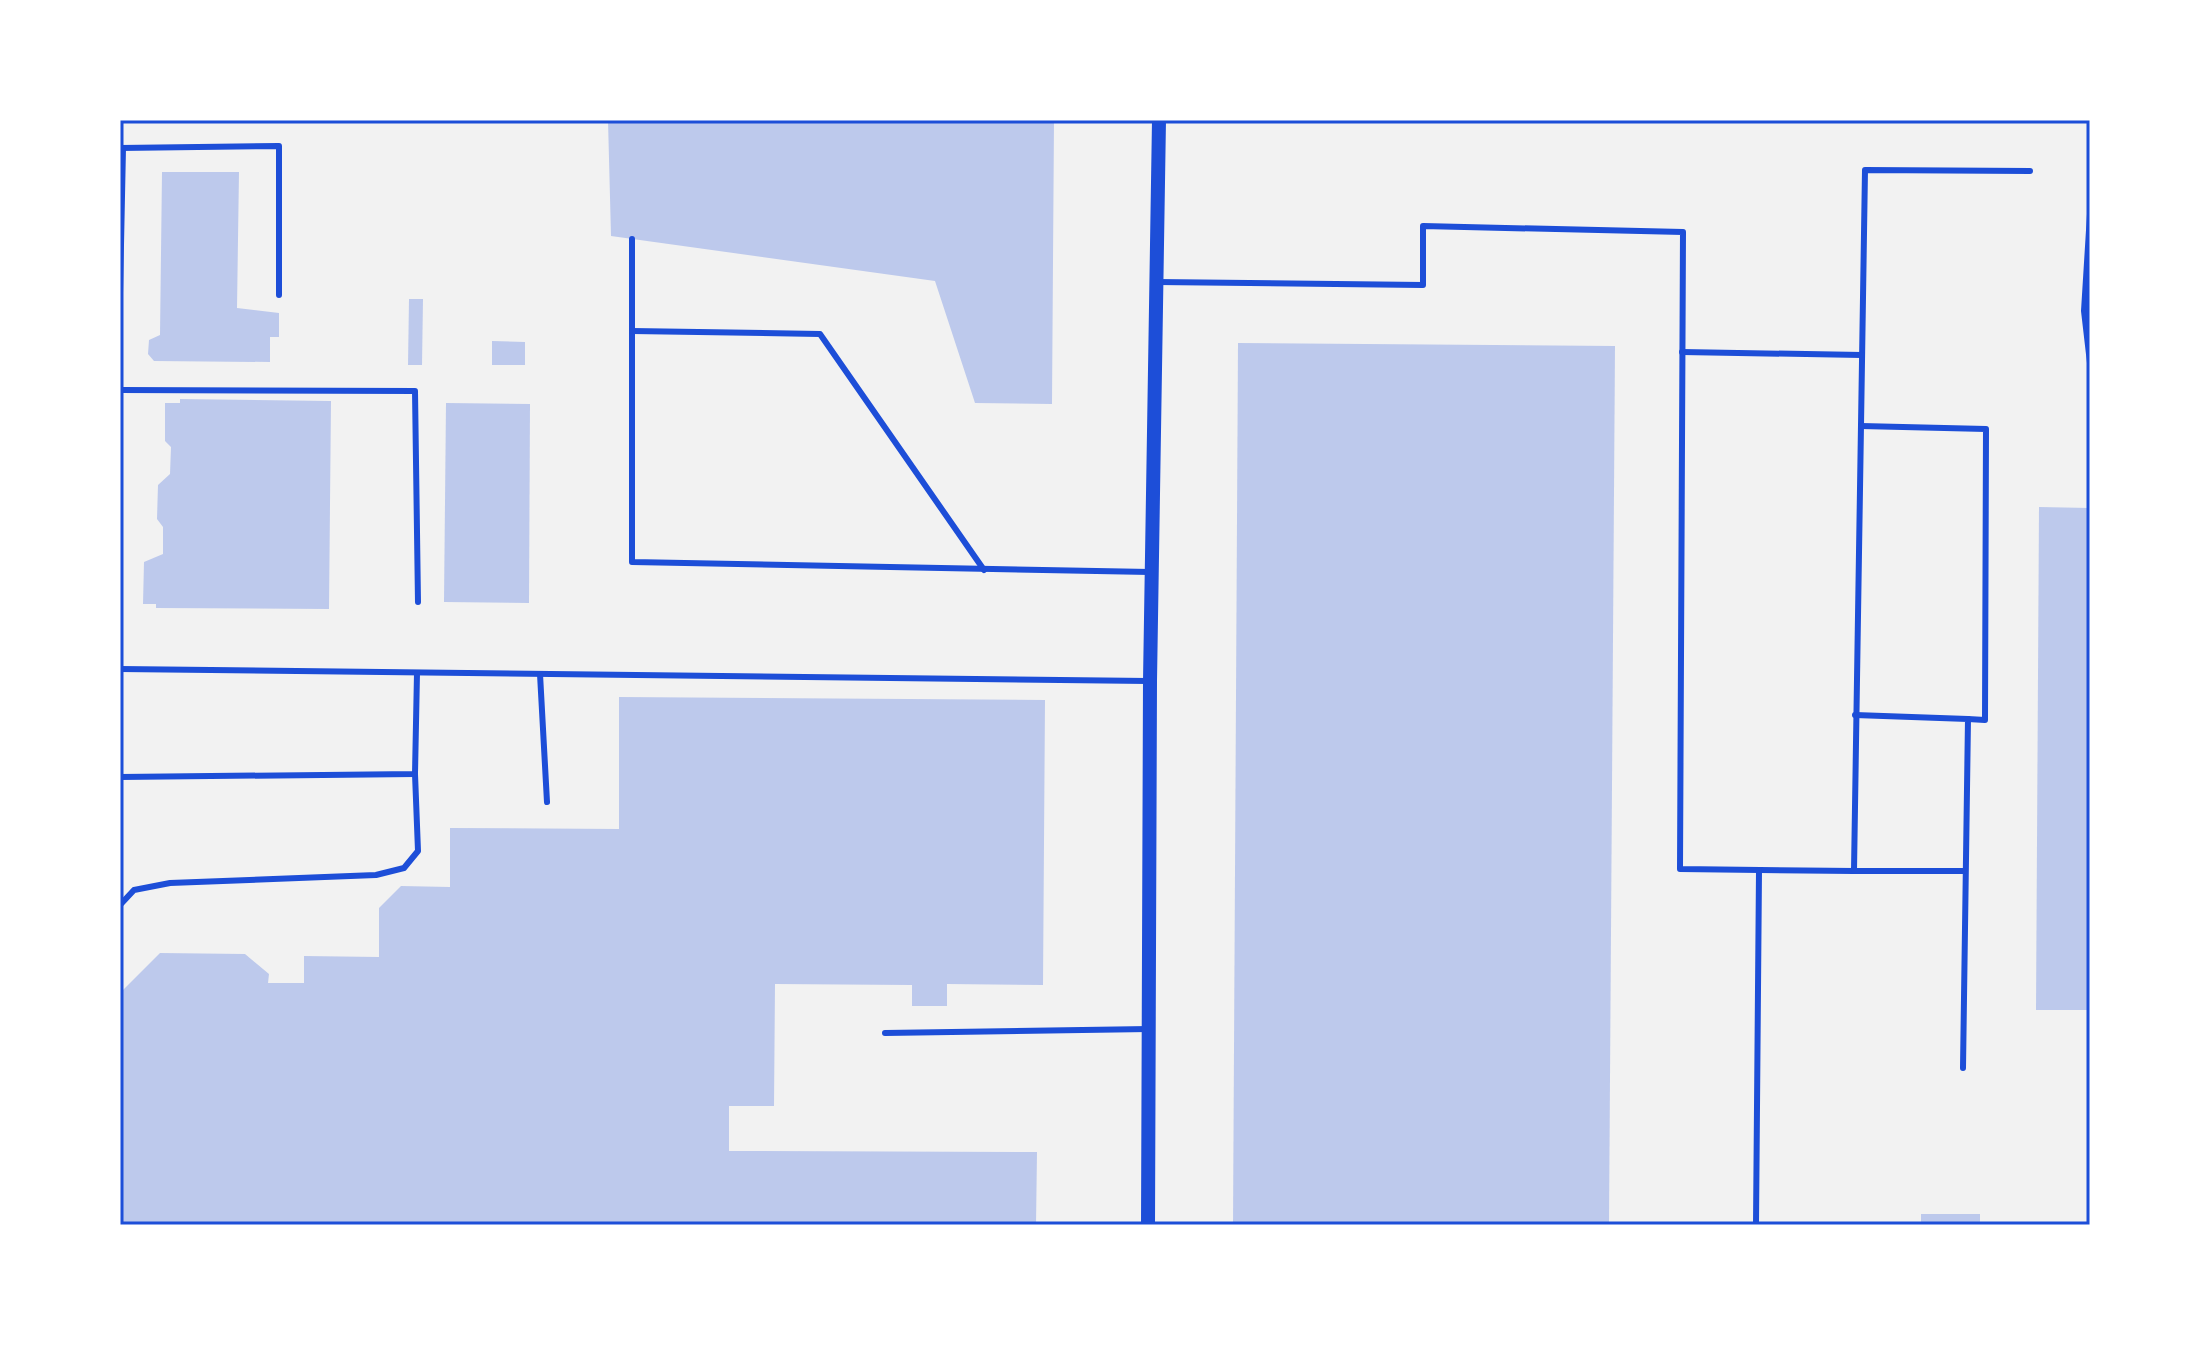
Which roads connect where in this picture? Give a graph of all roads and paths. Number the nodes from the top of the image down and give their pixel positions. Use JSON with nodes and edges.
{"nodes":[{"id":1,"x":1159,"y":120,"type":"edge"},
{"id":2,"x":121,"y":148,"type":"edge"},
{"id":3,"x":2030,"y":171,"type":"dead end"},
{"id":4,"x":2090,"y":214,"type":"edge"},
{"id":5,"x":632,"y":239,"type":"dead end"},
{"id":6,"x":1157,"y":282,"type":"junction"},
{"id":7,"x":120,"y":293,"type":"edge"},
{"id":8,"x":279,"y":295,"type":"dead end"},
{"id":9,"x":632,"y":331,"type":"junction"},
{"id":10,"x":1682,"y":352,"type":"junction"},
{"id":11,"x":1862,"y":355,"type":"junction"},
{"id":12,"x":2090,"y":363,"type":"edge"},
{"id":13,"x":120,"y":390,"type":"edge"},
{"id":14,"x":1861,"y":426,"type":"junction"},
{"id":15,"x":984,"y":570,"type":"junction"},
{"id":16,"x":1154,"y":572,"type":"junction"},
{"id":17,"x":418,"y":602,"type":"dead end"},
{"id":18,"x":120,"y":669,"type":"edge"},
{"id":19,"x":417,"y":673,"type":"junction"},
{"id":20,"x":540,"y":674,"type":"junction"},
{"id":21,"x":1150,"y":681,"type":"junction"},
{"id":22,"x":1855,"y":715,"type":"junction"},
{"id":23,"x":1968,"y":719,"type":"junction"},
{"id":24,"x":415,"y":774,"type":"junction"},
{"id":25,"x":120,"y":777,"type":"edge"},
{"id":26,"x":547,"y":802,"type":"dead end"},
{"id":27,"x":1759,"y":871,"type":"junction"},
{"id":28,"x":1854,"y":871,"type":"junction"},
{"id":29,"x":1964,"y":871,"type":"junction"},
{"id":30,"x":120,"y":905,"type":"edge"},
{"id":31,"x":1149,"y":1029,"type":"junction"},
{"id":32,"x":885,"y":1033,"type":"dead end"},
{"id":33,"x":1963,"y":1068,"type":"dead end"},
{"id":34,"x":1148,"y":1225,"type":"edge"},
{"id":35,"x":1756,"y":1225,"type":"edge"}],
"edges":[{"from":1,"to":6,"type":"street"},
{"from":2,"to":7,"type":"lane"},
{"from":2,"to":8,"type":"lane"},
{"from":3,"to":11,"type":"lane"},
{"from":4,"to":12,"type":"lane"},
{"from":5,"to":9,"type":"lane"},
{"from":6,"to":10,"type":"lane"},
{"from":6,"to":16,"type":"street"},
{"from":9,"to":15,"type":"lane"},
{"from":9,"to":15,"type":"lane"},
{"from":10,"to":11,"type":"lane"},
{"from":10,"to":27,"type":"lane"},
{"from":11,"to":14,"type":"lane"},
{"from":13,"to":17,"type":"lane"},
{"from":14,"to":22,"type":"lane"},
{"from":14,"to":23,"type":"lane"},
{"from":15,"to":16,"type":"lane"},
{"from":16,"to":21,"type":"street"},
{"from":18,"to":19,"type":"lane"},
{"from":19,"to":20,"type":"lane"},
{"from":19,"to":24,"type":"lane"},
{"from":20,"to":21,"type":"lane"},
{"from":20,"to":26,"type":"lane"},
{"from":21,"to":31,"type":"street"},
{"from":22,"to":23,"type":"lane"},
{"from":22,"to":28,"type":"lane"},
{"from":23,"to":29,"type":"lane"},
{"from":24,"to":25,"type":"lane"},
{"from":24,"to":30,"type":"lane"},
{"from":27,"to":28,"type":"lane"},
{"from":27,"to":35,"type":"lane"},
{"from":28,"to":29,"type":"lane"},
{"from":29,"to":33,"type":"lane"},
{"from":31,"to":32,"type":"lane"},
{"from":31,"to":34,"type":"street"}]}
